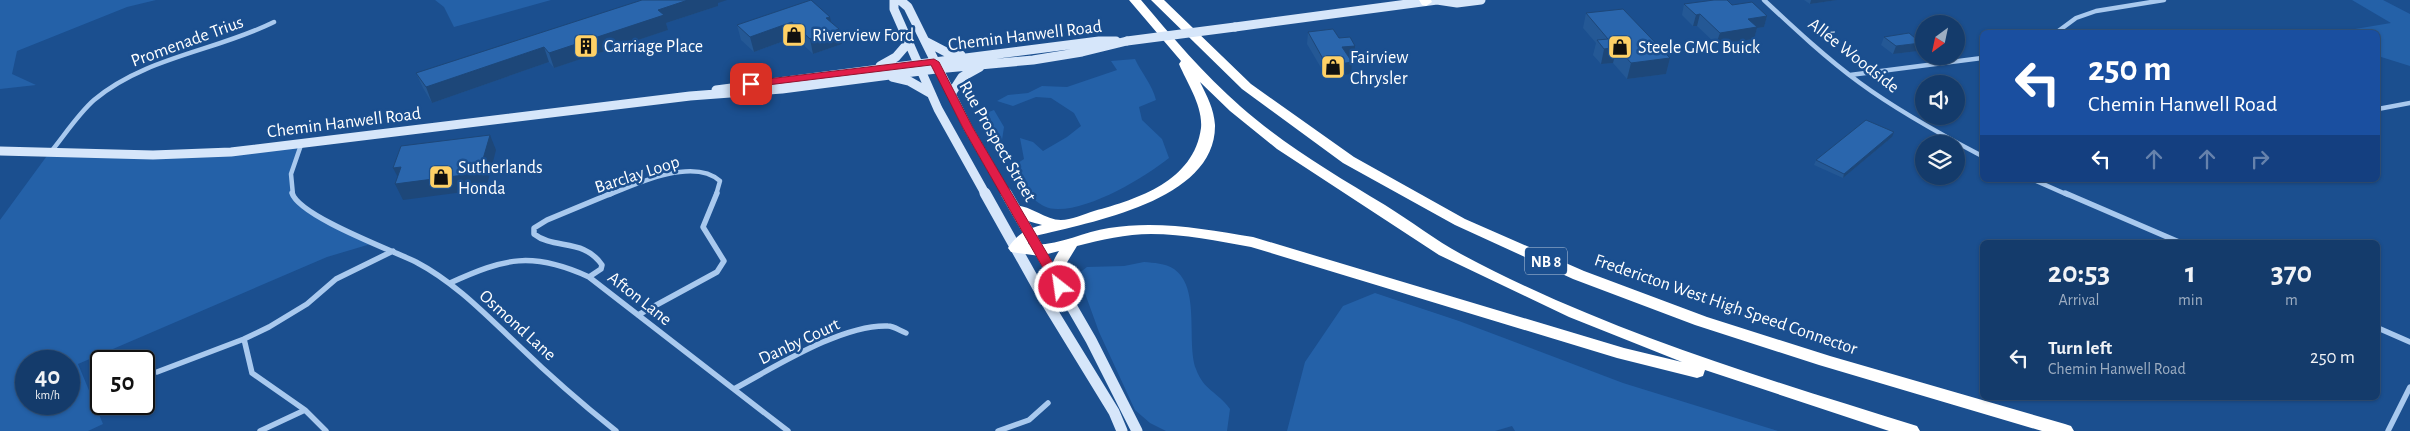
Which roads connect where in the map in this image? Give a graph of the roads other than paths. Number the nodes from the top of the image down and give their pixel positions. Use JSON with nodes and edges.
{"nodes":[{"id":1,"x":894,"y":0,"type":"edge"},
{"id":2,"x":900,"y":0,"type":"edge"},
{"id":3,"x":1135,"y":0,"type":"edge"},
{"id":4,"x":1157,"y":0,"type":"edge"},
{"id":5,"x":1168,"y":0,"type":"edge"},
{"id":6,"x":1442,"y":0,"type":"edge"},
{"id":7,"x":1481,"y":0,"type":"edge"},
{"id":8,"x":1764,"y":0,"type":"edge"},
{"id":9,"x":2164,"y":0,"type":"edge"},
{"id":10,"x":1431,"y":1,"type":"edge"},
{"id":11,"x":1173,"y":18,"type":"junction"},
{"id":12,"x":274,"y":22,"type":"dead end"},
{"id":13,"x":2060,"y":30,"type":"edge"},
{"id":14,"x":925,"y":41,"type":"junction"},
{"id":15,"x":1127,"y":41,"type":"junction"},
{"id":16,"x":910,"y":42,"type":"junction"},
{"id":17,"x":1178,"y":49,"type":"junction"},
{"id":18,"x":977,"y":56,"type":"junction"},
{"id":19,"x":1980,"y":58,"type":"edge"},
{"id":20,"x":994,"y":63,"type":"junction"},
{"id":21,"x":936,"y":66,"type":"junction"},
{"id":22,"x":920,"y":67,"type":"junction"},
{"id":23,"x":871,"y":69,"type":"junction"},
{"id":24,"x":1850,"y":75,"type":"junction"},
{"id":25,"x":878,"y":76,"type":"junction"},
{"id":26,"x":930,"y":93,"type":"junction"},
{"id":27,"x":951,"y":94,"type":"junction"},
{"id":28,"x":690,"y":96,"type":"junction"},
{"id":29,"x":2410,"y":102,"type":"edge"},
{"id":30,"x":2380,"y":109,"type":"edge"},
{"id":31,"x":300,"y":145,"type":"junction"},
{"id":32,"x":0,"y":151,"type":"edge"},
{"id":33,"x":49,"y":153,"type":"junction"},
{"id":34,"x":1980,"y":155,"type":"edge"},
{"id":35,"x":2039,"y":182,"type":"edge"},
{"id":36,"x":1016,"y":209,"type":"junction"},
{"id":37,"x":1062,"y":224,"type":"junction"},
{"id":38,"x":1030,"y":234,"type":"junction"},
{"id":39,"x":2174,"y":240,"type":"edge"},
{"id":40,"x":1073,"y":241,"type":"junction"},
{"id":41,"x":1016,"y":248,"type":"junction"},
{"id":42,"x":393,"y":251,"type":"junction"},
{"id":43,"x":1040,"y":251,"type":"junction"},
{"id":44,"x":588,"y":277,"type":"junction"},
{"id":45,"x":450,"y":283,"type":"junction"},
{"id":46,"x":1060,"y":287,"type":"junction"},
{"id":47,"x":638,"y":315,"type":"junction"},
{"id":48,"x":2380,"y":329,"type":"edge"},
{"id":49,"x":906,"y":333,"type":"dead end"},
{"id":50,"x":244,"y":339,"type":"junction"},
{"id":51,"x":2410,"y":342,"type":"edge"},
{"id":52,"x":157,"y":372,"type":"dead end"},
{"id":53,"x":2410,"y":387,"type":"edge"},
{"id":54,"x":734,"y":389,"type":"junction"},
{"id":55,"x":1774,"y":390,"type":"junction"},
{"id":56,"x":1048,"y":403,"type":"dead end"},
{"id":57,"x":305,"y":410,"type":"junction"},
{"id":58,"x":260,"y":431,"type":"edge"},
{"id":59,"x":326,"y":431,"type":"edge"},
{"id":60,"x":616,"y":431,"type":"edge"},
{"id":61,"x":788,"y":431,"type":"edge"},
{"id":62,"x":998,"y":431,"type":"edge"},
{"id":63,"x":1122,"y":431,"type":"edge"},
{"id":64,"x":1137,"y":431,"type":"edge"},
{"id":65,"x":1911,"y":431,"type":"edge"},
{"id":66,"x":2065,"y":431,"type":"edge"},
{"id":67,"x":2388,"y":431,"type":"edge"}],
"edges":[{"from":1,"to":16,"type":"main road","name":"Rue Prospect Street"},
{"from":2,"to":14,"type":"main road","name":"Rue Prospect Street"},
{"from":3,"to":17,"type":"highway","number":"NB 8"},
{"from":4,"to":11,"type":"highway","number":"NB 8"},
{"from":5,"to":11,"type":"highway"},
{"from":6,"to":7,"type":"main road","name":"Chemin Hanwell Road"},
{"from":6,"to":10,"type":"main road","name":"Chemin Hanwell Road"},
{"from":8,"to":24,"type":"street","name":"Allée Woodside"},
{"from":9,"to":13,"type":"street"},
{"from":10,"to":15,"type":"main road","name":"Chemin Hanwell Road","bridge":true},
{"from":11,"to":66,"type":"highway","name":"Fredericton West High Speed Connector","number":"NB 8"},
{"from":12,"to":33,"type":"street","name":"Promenade Trius"},
{"from":14,"to":18,"type":"main road"},
{"from":14,"to":21,"type":"main road","name":"Rue Prospect Street"},
{"from":15,"to":18,"type":"main road","name":"Chemin Hanwell Road"},
{"from":15,"to":20,"type":"main road","name":"Chemin Hanwell Road"},
{"from":16,"to":22,"type":"main road","name":"Rue Prospect Street"},
{"from":16,"to":23,"type":"main road"},
{"from":17,"to":37,"type":"highway"},
{"from":17,"to":55,"type":"highway","number":"NB 8"},
{"from":18,"to":21,"type":"main road","name":"Chemin Hanwell Road"},
{"from":19,"to":24,"type":"street"},
{"from":20,"to":21,"type":"main road","name":"Chemin Hanwell Road"},
{"from":20,"to":27,"type":"main road"},
{"from":21,"to":22,"type":"main road","name":"Chemin Hanwell Road"},
{"from":21,"to":27,"type":"main road","name":"Rue Prospect Street"},
{"from":22,"to":23,"type":"main road","name":"Chemin Hanwell Road"},
{"from":22,"to":25,"type":"main road","name":"Chemin Hanwell Road"},
{"from":22,"to":26,"type":"main road","name":"Rue Prospect Street"},
{"from":23,"to":28,"type":"main road","name":"Chemin Hanwell Road"},
{"from":24,"to":34,"type":"street","name":"Allée Woodside"},
{"from":25,"to":26,"type":"main road"},
{"from":25,"to":28,"type":"main road","name":"Chemin Hanwell Road"},
{"from":26,"to":41,"type":"main road","name":"Rue Prospect Street"},
{"from":27,"to":36,"type":"main road","name":"Rue Prospect Street"},
{"from":28,"to":31,"type":"main road","name":"Chemin Hanwell Road"},
{"from":29,"to":30,"type":"street"},
{"from":31,"to":33,"type":"main road","name":"Chemin Hanwell Road"},
{"from":31,"to":42,"type":"street","name":"Osmond Lane"},
{"from":32,"to":33,"type":"main road","name":"Chemin Hanwell Road"},
{"from":35,"to":39,"type":"street"},
{"from":36,"to":37,"type":"highway"},
{"from":36,"to":38,"type":"main road","name":"Rue Prospect Street"},
{"from":37,"to":38,"type":"highway"},
{"from":38,"to":41,"type":"highway"},
{"from":38,"to":43,"type":"main road","name":"Rue Prospect Street"},
{"from":40,"to":43,"type":"highway"},
{"from":40,"to":46,"type":"highway"},
{"from":40,"to":55,"type":"highway"},
{"from":41,"to":43,"type":"highway"},
{"from":41,"to":63,"type":"main road","name":"Rue Prospect Street"},
{"from":42,"to":45,"type":"street","name":"Osmond Lane"},
{"from":42,"to":50,"type":"street"},
{"from":43,"to":46,"type":"main road","name":"Rue Prospect Street"},
{"from":44,"to":45,"type":"street","name":"Afton Lane"},
{"from":44,"to":47,"type":"street","name":"Afton Lane"},
{"from":44,"to":47,"type":"street","name":"Barclay Loop"},
{"from":45,"to":60,"type":"street","name":"Osmond Lane"},
{"from":46,"to":64,"type":"main road","name":"Rue Prospect Street"},
{"from":47,"to":54,"type":"street","name":"Afton Lane"},
{"from":48,"to":51,"type":"street"},
{"from":49,"to":54,"type":"street","name":"Danby Court"},
{"from":50,"to":52,"type":"street"},
{"from":50,"to":57,"type":"street"},
{"from":53,"to":67,"type":"street"},
{"from":54,"to":61,"type":"street","name":"Afton Lane"},
{"from":55,"to":65,"type":"highway","number":"NB 8"},
{"from":56,"to":62,"type":"street"},
{"from":57,"to":58,"type":"street"},
{"from":57,"to":59,"type":"street"}]}
